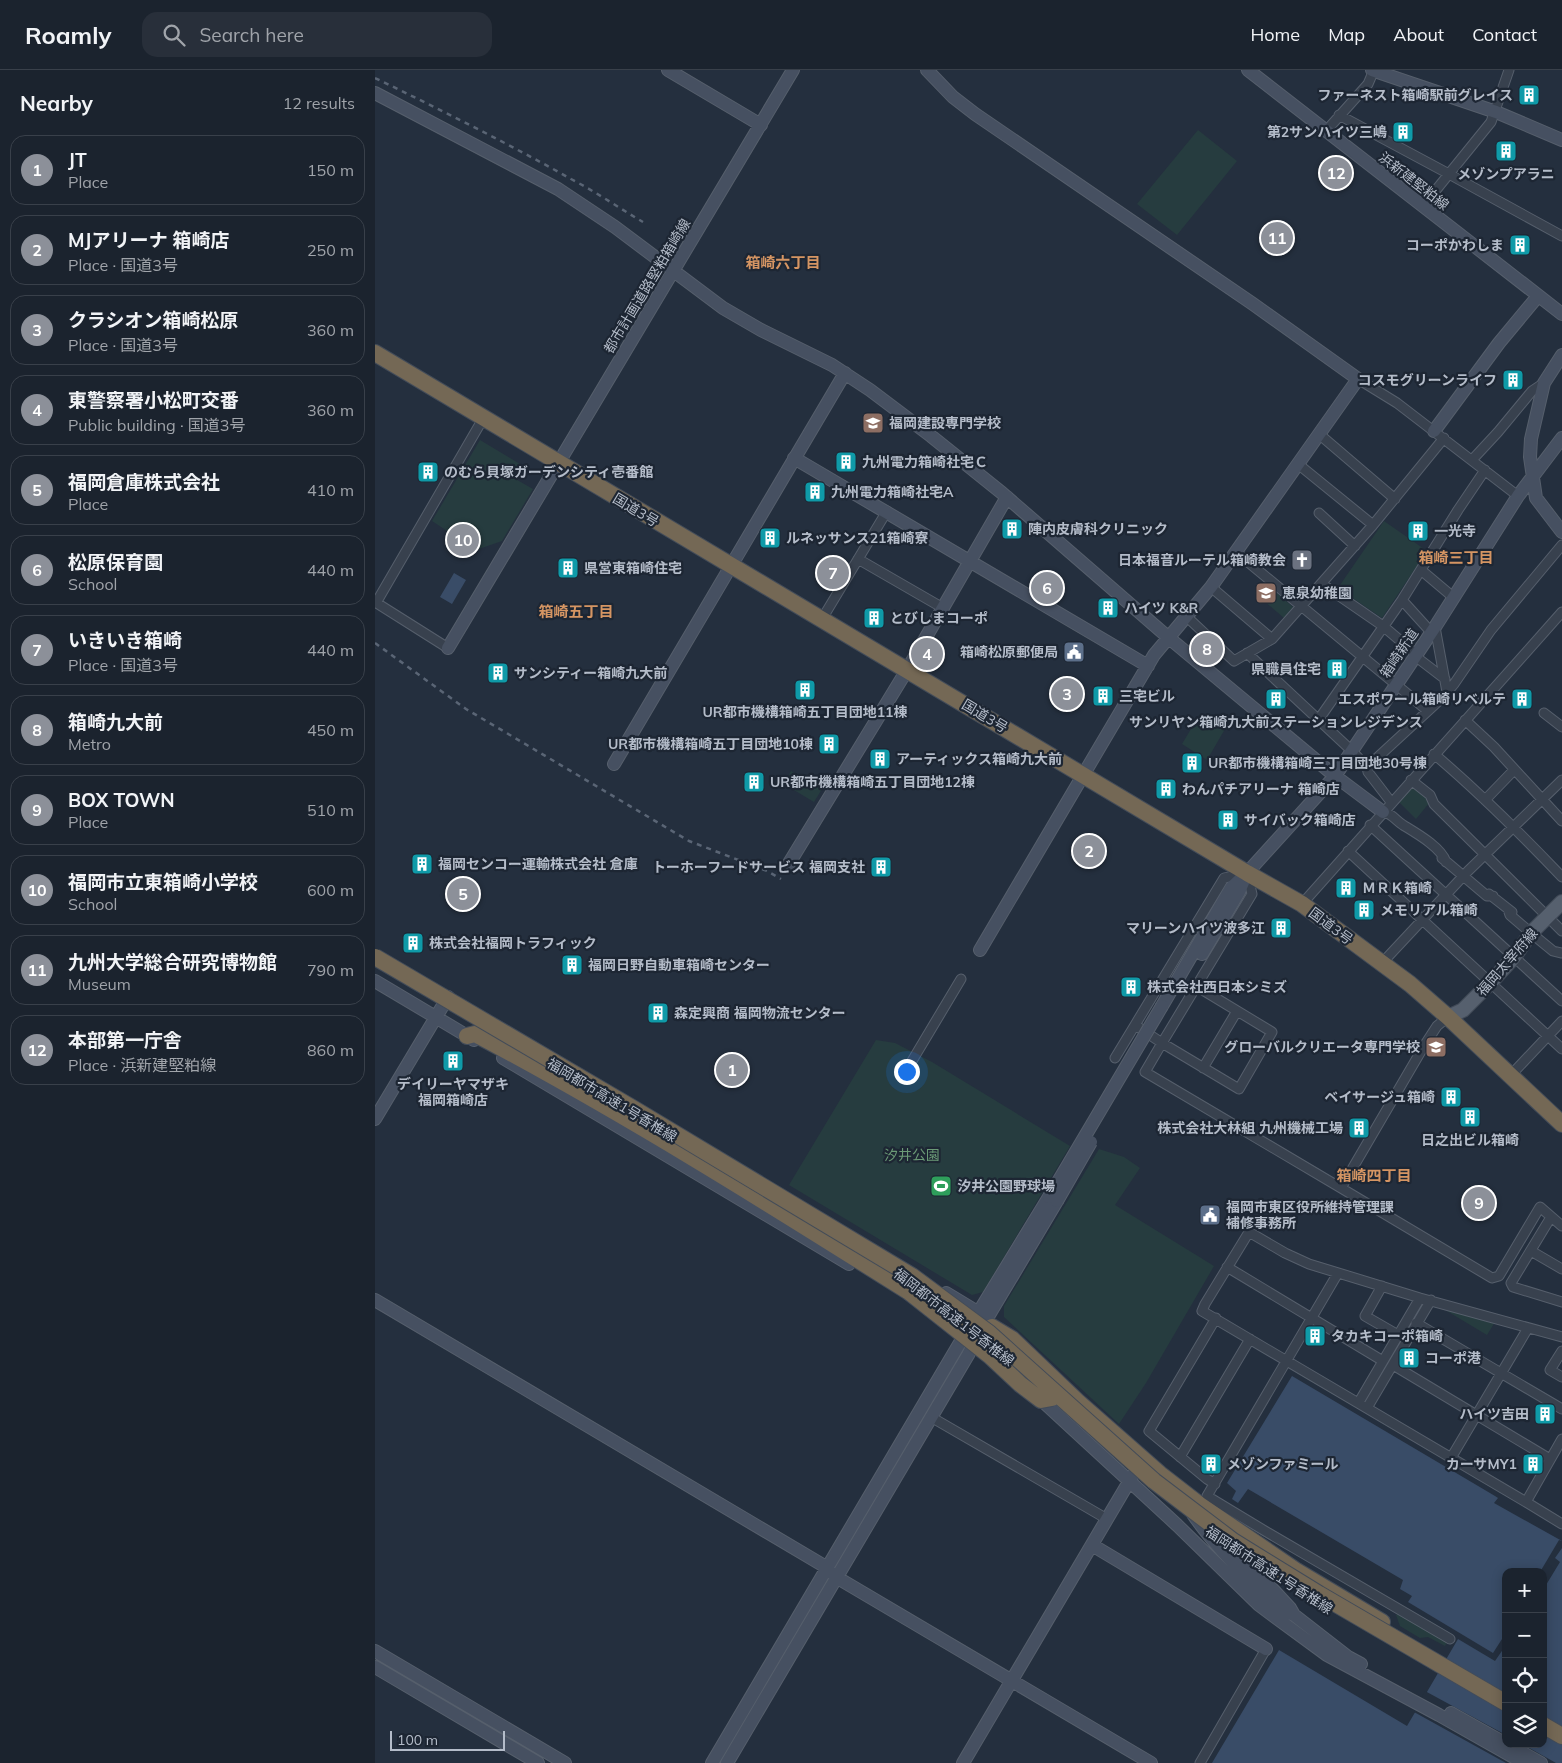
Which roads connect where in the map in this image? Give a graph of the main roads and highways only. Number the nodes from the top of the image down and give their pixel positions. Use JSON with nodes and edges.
{"nodes":[{"id":1,"x":375,"y":353,"type":"edge"},
{"id":2,"x":1562,"y":902,"type":"edge"},
{"id":3,"x":375,"y":958,"type":"edge"},
{"id":4,"x":1448,"y":1017,"type":"junction"},
{"id":5,"x":467,"y":1036,"type":"road end"},
{"id":6,"x":1561,"y":1121,"type":"edge"},
{"id":7,"x":986,"y":1320,"type":"road end"},
{"id":8,"x":1052,"y":1398,"type":"junction"},
{"id":9,"x":1425,"y":1656,"type":"junction"},
{"id":10,"x":1502,"y":1701,"type":"edge"},
{"id":11,"x":1502,"y":1708,"type":"edge"},
{"id":12,"x":1547,"y":1727,"type":"edge"},
{"id":13,"x":1547,"y":1732,"type":"edge"},
{"id":14,"x":1562,"y":1736,"type":"edge"},
{"id":15,"x":1562,"y":1741,"type":"edge"}],
"edges":[{"from":1,"to":4,"type":"highway","name":"国道3号"},
{"from":2,"to":4,"type":"main road","name":"福岡太宰府線"},
{"from":3,"to":8,"type":"highway","name":"福岡都市高速1号香椎線","bridge":true},
{"from":3,"to":9,"type":"highway","name":"福岡都市高速1号香椎線","bridge":true},
{"from":4,"to":6,"type":"highway","name":"国道3号"},
{"from":5,"to":8,"type":"highway","bridge":true},
{"from":7,"to":9,"type":"highway","bridge":true},
{"from":8,"to":11,"type":"highway","name":"福岡都市高速1号香椎線"},
{"from":9,"to":10,"type":"highway","name":"福岡都市高速1号香椎線","bridge":true},
{"from":12,"to":14,"type":"highway"},
{"from":13,"to":15,"type":"highway"}]}
